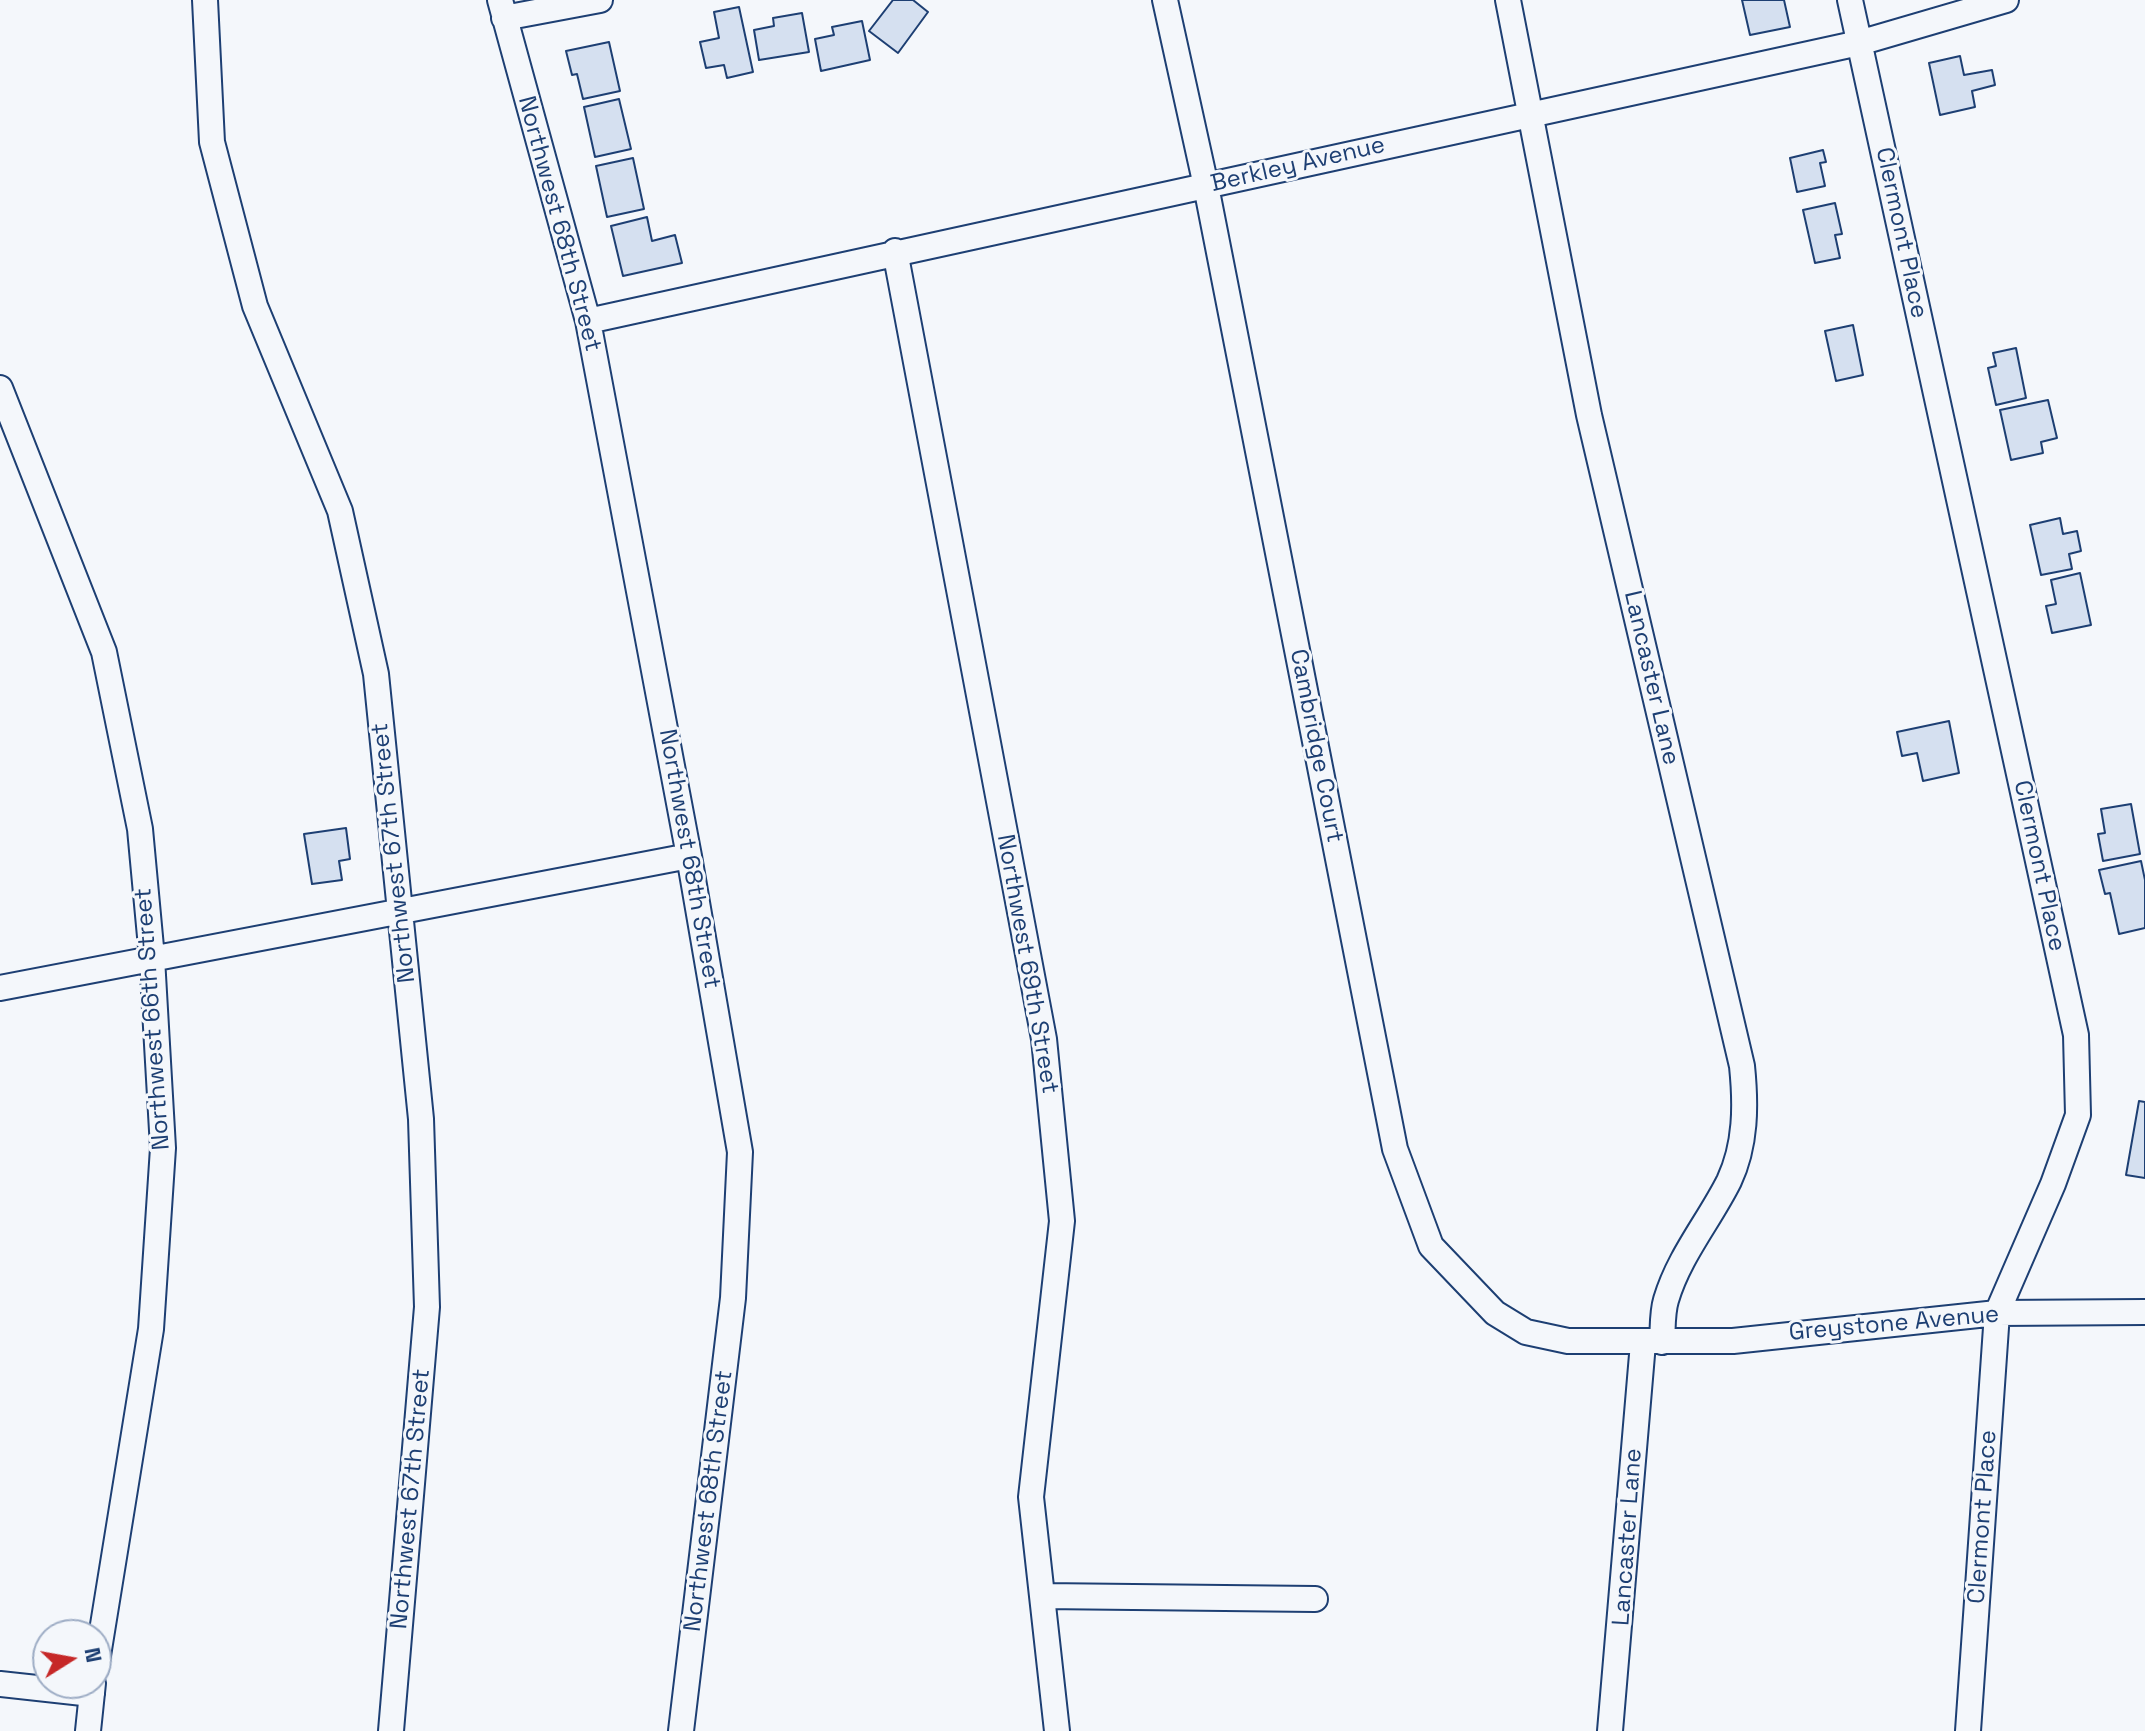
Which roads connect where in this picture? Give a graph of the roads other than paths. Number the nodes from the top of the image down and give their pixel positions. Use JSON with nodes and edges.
{"nodes":[{"id":1,"x":205,"y":0,"type":"edge"},
{"id":2,"x":600,"y":0,"type":"edge"},
{"id":3,"x":1165,"y":0,"type":"edge"},
{"id":4,"x":1508,"y":0,"type":"edge"},
{"id":5,"x":1850,"y":0,"type":"edge"},
{"id":6,"x":2006,"y":0,"type":"edge"},
{"id":7,"x":502,"y":9,"type":"edge"},
{"id":8,"x":1859,"y":43,"type":"junction"},
{"id":9,"x":1533,"y":113,"type":"junction"},
{"id":10,"x":1206,"y":186,"type":"junction"},
{"id":11,"x":895,"y":251,"type":"junction"},
{"id":12,"x":588,"y":321,"type":"junction"},
{"id":13,"x":0,"y":388,"type":"edge"},
{"id":14,"x":689,"y":856,"type":"junction"},
{"id":15,"x":398,"y":911,"type":"junction"},
{"id":16,"x":152,"y":958,"type":"junction"},
{"id":17,"x":0,"y":988,"type":"edge"},
{"id":18,"x":2145,"y":1312,"type":"edge"},
{"id":19,"x":1997,"y":1313,"type":"junction"},
{"id":20,"x":1652,"y":1342,"type":"junction"},
{"id":21,"x":1043,"y":1596,"type":"junction"},
{"id":22,"x":1315,"y":1599,"type":"dead end"},
{"id":23,"x":104,"y":1619,"type":"edge"},
{"id":24,"x":0,"y":1684,"type":"edge"},
{"id":25,"x":32,"y":1685,"type":"edge"},
{"id":26,"x":92,"y":1699,"type":"edge"},
{"id":27,"x":88,"y":1731,"type":"edge"},
{"id":28,"x":391,"y":1731,"type":"edge"},
{"id":29,"x":681,"y":1731,"type":"edge"},
{"id":30,"x":1057,"y":1731,"type":"edge"},
{"id":31,"x":1610,"y":1731,"type":"edge"},
{"id":32,"x":1968,"y":1731,"type":"edge"}],
"edges":[{"from":1,"to":15,"type":"street","name":"Northwest 67th Street"},
{"from":2,"to":7,"type":"street"},
{"from":3,"to":10,"type":"street","name":"Cambridge Court"},
{"from":4,"to":9,"type":"street","name":"Lancaster Lane"},
{"from":5,"to":8,"type":"street","name":"Clermont Place"},
{"from":6,"to":8,"type":"street","name":"Berkley Avenue"},
{"from":7,"to":12,"type":"street","name":"Northwest 68th Street"},
{"from":8,"to":9,"type":"street","name":"Berkley Avenue"},
{"from":8,"to":19,"type":"street","name":"Clermont Place"},
{"from":9,"to":10,"type":"street","name":"Berkley Avenue"},
{"from":9,"to":20,"type":"street","name":"Lancaster Lane"},
{"from":10,"to":11,"type":"street","name":"Berkley Avenue"},
{"from":10,"to":20,"type":"street","name":"Cambridge Court"},
{"from":11,"to":12,"type":"street","name":"Berkley Avenue"},
{"from":11,"to":21,"type":"street","name":"Northwest 69th Street"},
{"from":12,"to":14,"type":"street","name":"Northwest 68th Street"},
{"from":13,"to":16,"type":"street","name":"Northwest 66th Street"},
{"from":14,"to":15,"type":"street"},
{"from":14,"to":29,"type":"street","name":"Northwest 68th Street"},
{"from":15,"to":16,"type":"street"},
{"from":15,"to":28,"type":"street","name":"Northwest 67th Street"},
{"from":16,"to":17,"type":"street"},
{"from":16,"to":23,"type":"street","name":"Northwest 66th Street"},
{"from":18,"to":19,"type":"street","name":"Greystone Avenue"},
{"from":19,"to":20,"type":"street","name":"Greystone Avenue"},
{"from":19,"to":32,"type":"street","name":"Clermont Place"},
{"from":20,"to":31,"type":"street","name":"Lancaster Lane"},
{"from":21,"to":22,"type":"street"},
{"from":21,"to":30,"type":"street","name":"Northwest 69th Street"},
{"from":24,"to":25,"type":"street"},
{"from":26,"to":27,"type":"street"}]}
